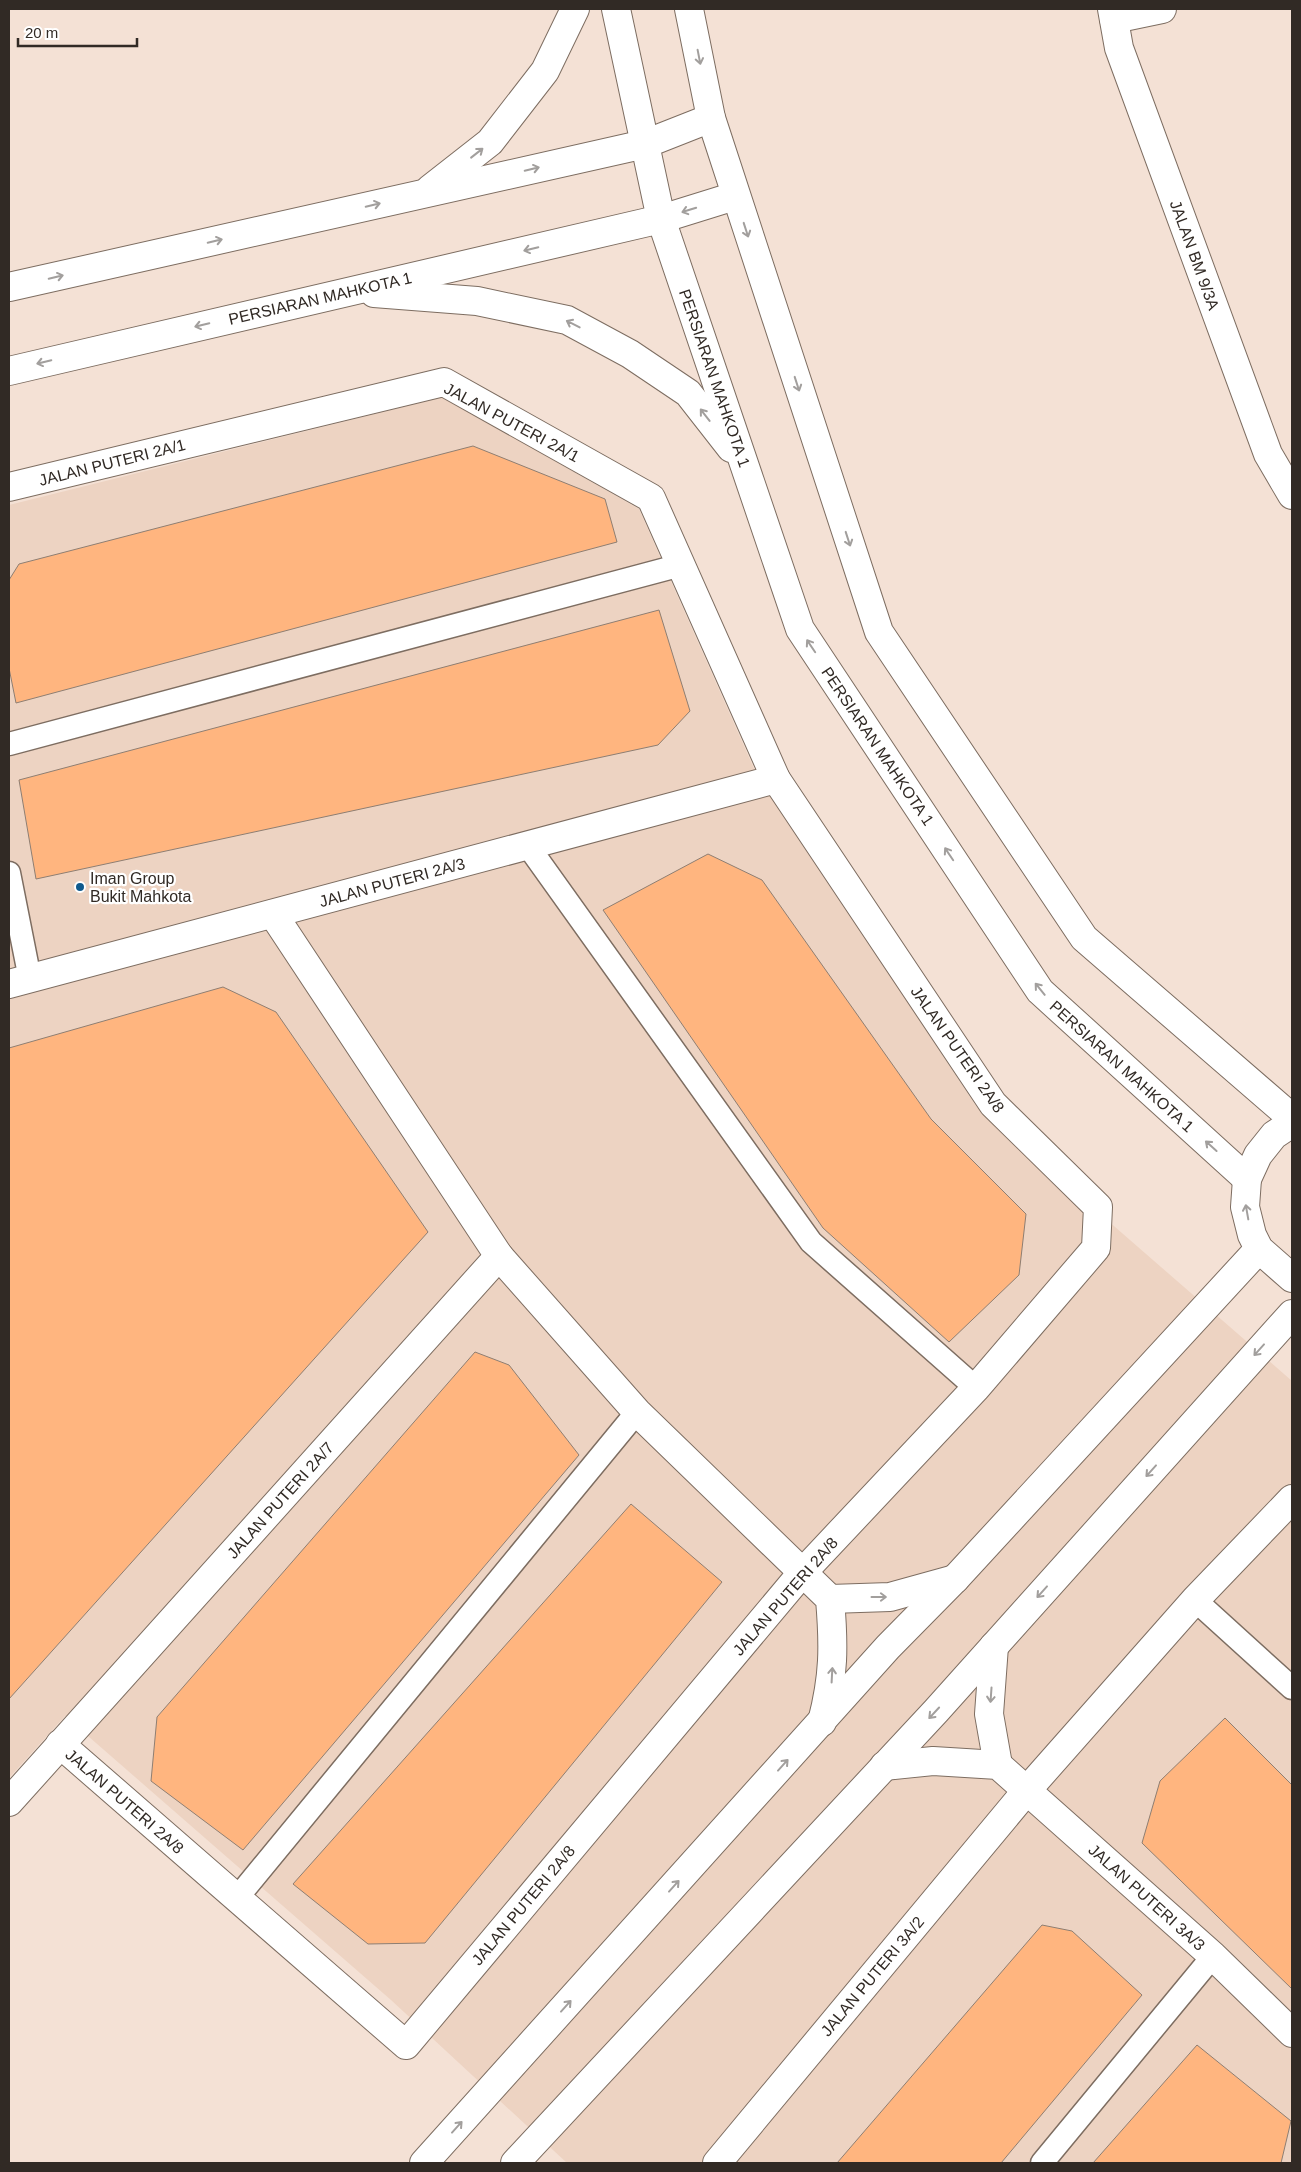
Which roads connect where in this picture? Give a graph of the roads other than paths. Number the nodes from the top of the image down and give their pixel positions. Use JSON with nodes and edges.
{"nodes":[{"id":1,"x":575,"y":9,"type":"edge"},
{"id":2,"x":616,"y":9,"type":"edge"},
{"id":3,"x":689,"y":9,"type":"edge"},
{"id":4,"x":1162,"y":9,"type":"edge"},
{"id":5,"x":1113,"y":14,"type":"edge"},
{"id":6,"x":711,"y":118,"type":"junction"},
{"id":7,"x":644,"y":144,"type":"junction"},
{"id":8,"x":425,"y":193,"type":"junction"},
{"id":9,"x":735,"y":196,"type":"junction"},
{"id":10,"x":661,"y":219,"type":"junction"},
{"id":11,"x":9,"y":287,"type":"edge"},
{"id":12,"x":347,"y":292,"type":"junction"},
{"id":13,"x":9,"y":371,"type":"edge"},
{"id":14,"x":746,"y":467,"type":"junction"},
{"id":15,"x":9,"y":487,"type":"edge"},
{"id":16,"x":1292,"y":495,"type":"edge"},
{"id":17,"x":681,"y":565,"type":"junction"},
{"id":18,"x":9,"y":744,"type":"edge"},
{"id":19,"x":776,"y":779,"type":"junction"},
{"id":20,"x":528,"y":846,"type":"junction"},
{"id":21,"x":9,"y":873,"type":"edge"},
{"id":22,"x":273,"y":914,"type":"junction"},
{"id":23,"x":19,"y":982,"type":"edge"},
{"id":24,"x":1292,"y":1118,"type":"edge"},
{"id":25,"x":1292,"y":1123,"type":"edge"},
{"id":26,"x":1247,"y":1179,"type":"junction"},
{"id":27,"x":1259,"y":1249,"type":"junction"},
{"id":28,"x":499,"y":1256,"type":"junction"},
{"id":29,"x":1292,"y":1278,"type":"edge"},
{"id":30,"x":1292,"y":1314,"type":"edge"},
{"id":31,"x":976,"y":1388,"type":"junction"},
{"id":32,"x":637,"y":1412,"type":"junction"},
{"id":33,"x":1292,"y":1500,"type":"edge"},
{"id":34,"x":802,"y":1573,"type":"junction"},
{"id":35,"x":955,"y":1579,"type":"junction"},
{"id":36,"x":830,"y":1599,"type":"junction"},
{"id":37,"x":1195,"y":1600,"type":"junction"},
{"id":38,"x":994,"y":1646,"type":"junction"},
{"id":39,"x":1291,"y":1687,"type":"edge"},
{"id":40,"x":822,"y":1722,"type":"junction"},
{"id":41,"x":60,"y":1744,"type":"junction"},
{"id":42,"x":998,"y":1765,"type":"junction"},
{"id":43,"x":884,"y":1766,"type":"junction"},
{"id":44,"x":1028,"y":1789,"type":"junction"},
{"id":45,"x":9,"y":1802,"type":"edge"},
{"id":46,"x":237,"y":1898,"type":"junction"},
{"id":47,"x":1213,"y":1956,"type":"junction"},
{"id":48,"x":1292,"y":2033,"type":"edge"},
{"id":49,"x":424,"y":2163,"type":"edge"},
{"id":50,"x":515,"y":2163,"type":"edge"},
{"id":51,"x":717,"y":2163,"type":"edge"},
{"id":52,"x":1042,"y":2163,"type":"edge"}],
"edges":[{"from":8,"to":1,"type":"street","one_way":true},
{"from":2,"to":7,"type":"street","name":"PERSIARAN MAHKOTA 1"},
{"from":3,"to":6,"type":"street","one_way":true},
{"from":4,"to":5,"type":"street"},
{"from":5,"to":16,"type":"street","name":"JALAN BM 9/3A"},
{"from":6,"to":7,"type":"street"},
{"from":6,"to":9,"type":"street"},
{"from":8,"to":7,"type":"street","one_way":true},
{"from":7,"to":10,"type":"street","name":"PERSIARAN MAHKOTA 1"},
{"from":11,"to":8,"type":"street","one_way":true},
{"from":9,"to":10,"type":"street","name":"PERSIARAN MAHKOTA 1","one_way":true},
{"from":9,"to":24,"type":"street","one_way":true},
{"from":10,"to":12,"type":"street","name":"PERSIARAN MAHKOTA 1","one_way":true},
{"from":10,"to":14,"type":"street","name":"PERSIARAN MAHKOTA 1"},
{"from":12,"to":13,"type":"street","name":"PERSIARAN MAHKOTA 1","one_way":true},
{"from":14,"to":12,"type":"street","one_way":true},
{"from":26,"to":14,"type":"street","name":"PERSIARAN MAHKOTA 1","one_way":true},
{"from":15,"to":17,"type":"street","name":"JALAN PUTERI 2A/1"},
{"from":17,"to":18,"type":"lane"},
{"from":17,"to":19,"type":"street","name":"JALAN PUTERI 2A/1"},
{"from":19,"to":20,"type":"street","name":"JALAN PUTERI 2A/3"},
{"from":19,"to":31,"type":"street","name":"JALAN PUTERI 2A/8"},
{"from":20,"to":22,"type":"street","name":"JALAN PUTERI 2A/3"},
{"from":20,"to":31,"type":"lane"},
{"from":21,"to":23,"type":"lane"},
{"from":22,"to":23,"type":"street","name":"JALAN PUTERI 2A/3"},
{"from":22,"to":28,"type":"street"},
{"from":25,"to":26,"type":"street"},
{"from":27,"to":26,"type":"street","one_way":true},
{"from":27,"to":29,"type":"street"},
{"from":27,"to":35,"type":"street"},
{"from":28,"to":32,"type":"street"},
{"from":28,"to":41,"type":"street","name":"JALAN PUTERI 2A/7"},
{"from":30,"to":38,"type":"street","one_way":true},
{"from":31,"to":34,"type":"street","name":"JALAN PUTERI 2A/8"},
{"from":32,"to":34,"type":"street"},
{"from":32,"to":46,"type":"lane"},
{"from":33,"to":37,"type":"street","name":"JALAN PUTERI 3A/2"},
{"from":34,"to":36,"type":"street"},
{"from":34,"to":46,"type":"street","name":"JALAN PUTERI 2A/8"},
{"from":36,"to":35,"type":"street","one_way":true},
{"from":35,"to":40,"type":"street"},
{"from":40,"to":36,"type":"street","one_way":true},
{"from":37,"to":39,"type":"lane"},
{"from":37,"to":44,"type":"street","name":"JALAN PUTERI 3A/2"},
{"from":38,"to":42,"type":"street","one_way":true},
{"from":38,"to":43,"type":"street","one_way":true},
{"from":49,"to":40,"type":"street","one_way":true},
{"from":41,"to":45,"type":"street","name":"JALAN PUTERI 2A/7"},
{"from":41,"to":46,"type":"street","name":"JALAN PUTERI 2A/8"},
{"from":42,"to":43,"type":"street"},
{"from":42,"to":44,"type":"street","name":"JALAN PUTERI 3A/3"},
{"from":43,"to":50,"type":"street"},
{"from":44,"to":47,"type":"street","name":"JALAN PUTERI 3A/3"},
{"from":44,"to":51,"type":"street","name":"JALAN PUTERI 3A/2"},
{"from":47,"to":48,"type":"street","name":"JALAN PUTERI 3A/3"},
{"from":47,"to":52,"type":"lane"}]}
